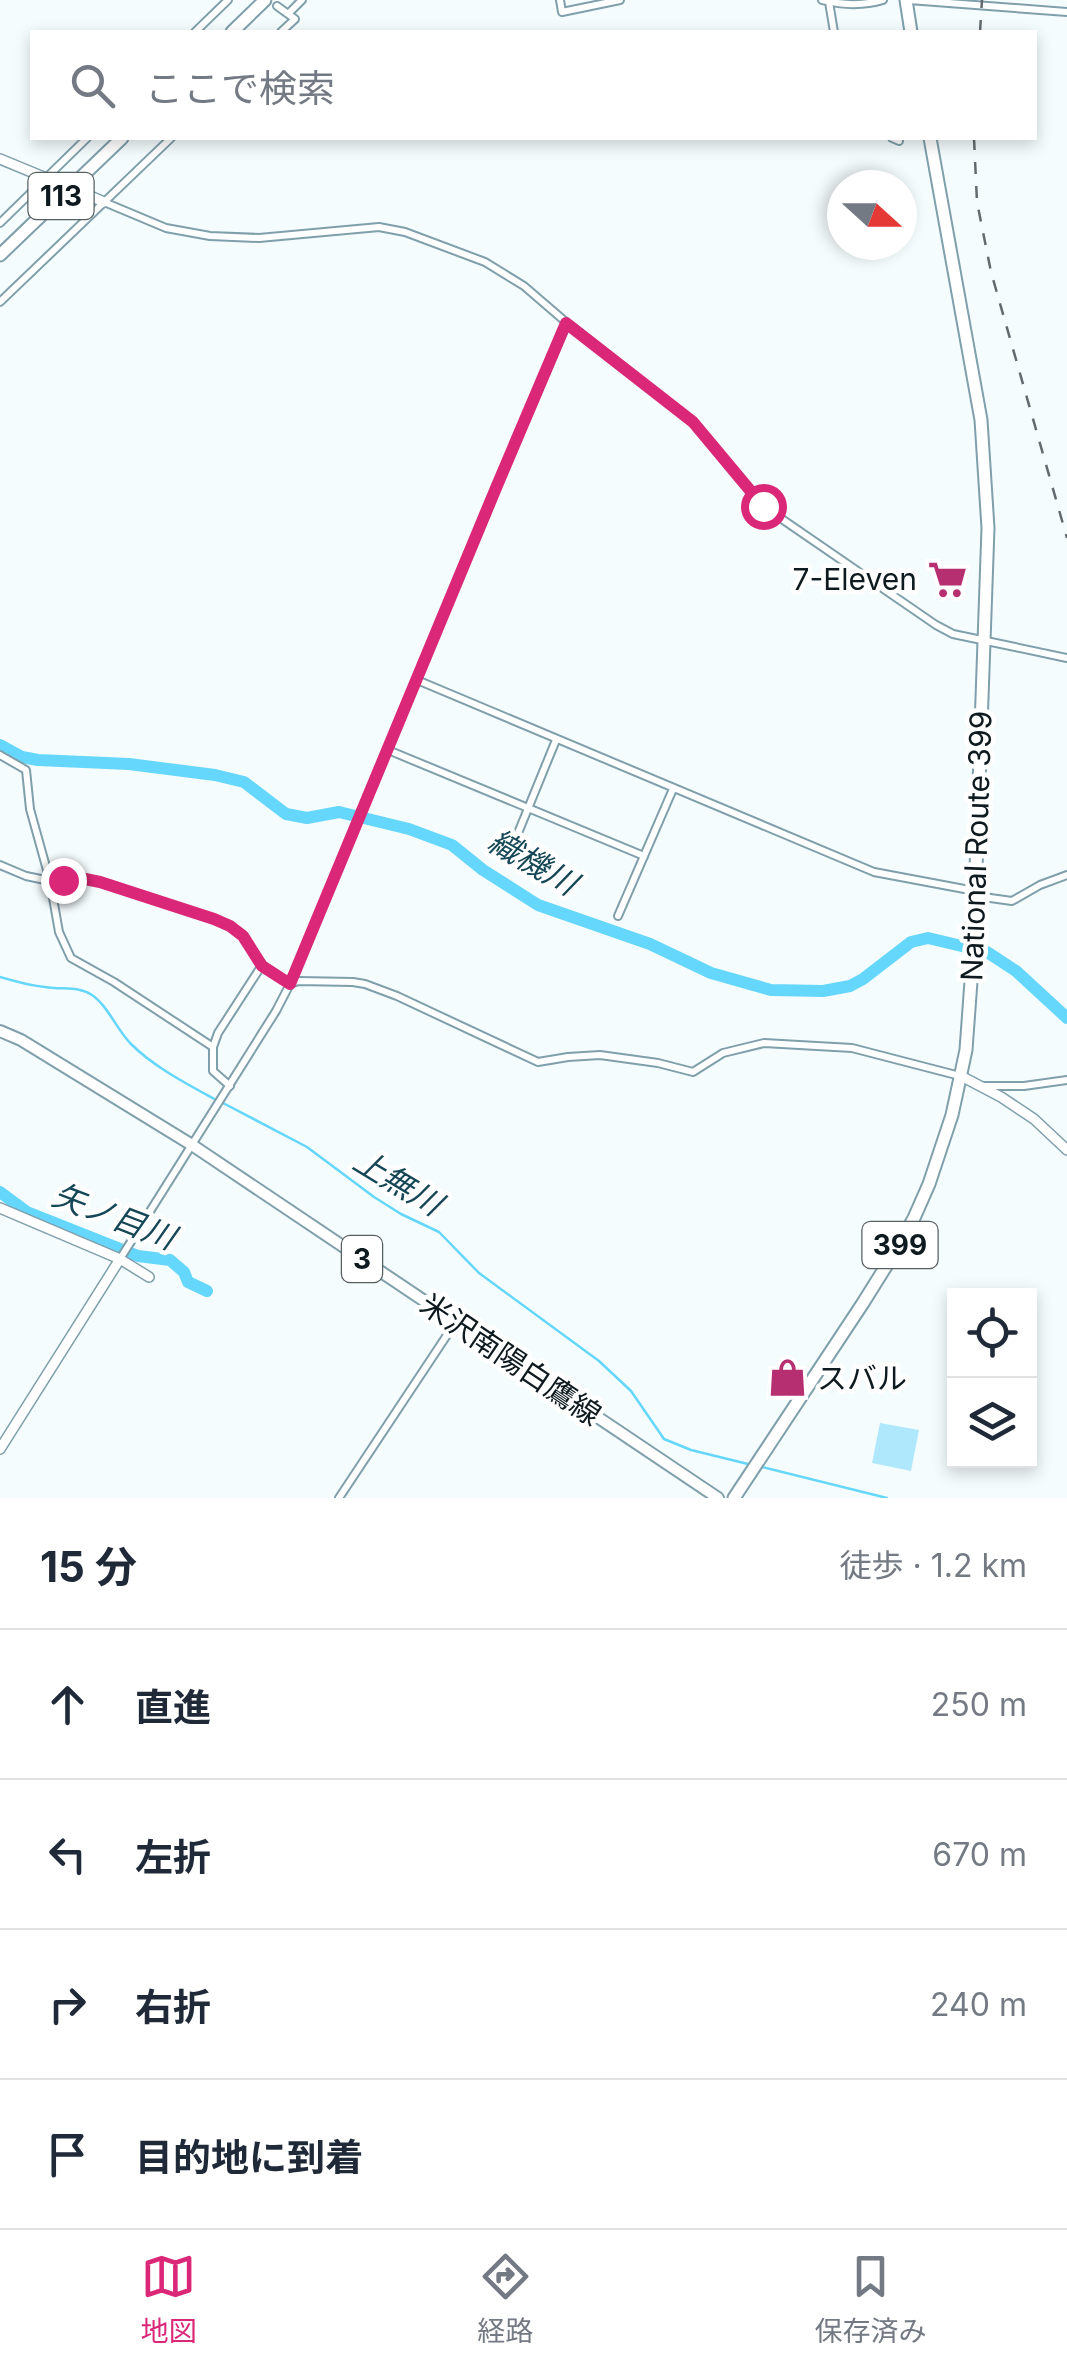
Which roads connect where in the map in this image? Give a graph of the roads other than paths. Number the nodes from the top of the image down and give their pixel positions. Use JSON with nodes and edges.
{"nodes":[{"id":1,"x":228,"y":0,"type":"edge"},
{"id":2,"x":302,"y":0,"type":"edge"},
{"id":3,"x":560,"y":0,"type":"edge"},
{"id":4,"x":620,"y":0,"type":"edge"},
{"id":5,"x":883,"y":0,"type":"edge"},
{"id":6,"x":907,"y":0,"type":"edge"},
{"id":7,"x":826,"y":1,"type":"edge"},
{"id":8,"x":925,"y":1,"type":"edge"},
{"id":9,"x":271,"y":3,"type":"edge"},
{"id":10,"x":1067,"y":12,"type":"edge"},
{"id":11,"x":289,"y":13,"type":"junction"},
{"id":12,"x":197,"y":30,"type":"edge"},
{"id":13,"x":235,"y":30,"type":"edge"},
{"id":14,"x":283,"y":30,"type":"edge"},
{"id":15,"x":833,"y":30,"type":"edge"},
{"id":16,"x":912,"y":30,"type":"edge"},
{"id":17,"x":86,"y":140,"type":"edge"},
{"id":18,"x":120,"y":140,"type":"edge"},
{"id":19,"x":170,"y":140,"type":"edge"},
{"id":20,"x":930,"y":140,"type":"edge"},
{"id":21,"x":0,"y":159,"type":"edge"},
{"id":22,"x":46,"y":178,"type":"junction"},
{"id":23,"x":58,"y":182,"type":"dead end"},
{"id":24,"x":82,"y":192,"type":"dead end"},
{"id":25,"x":104,"y":202,"type":"junction"},
{"id":26,"x":0,"y":223,"type":"edge"},
{"id":27,"x":0,"y":254,"type":"edge"},
{"id":28,"x":0,"y":302,"type":"edge"},
{"id":29,"x":566,"y":323,"type":"junction"},
{"id":30,"x":984,"y":640,"type":"junction"},
{"id":31,"x":1067,"y":658,"type":"edge"},
{"id":32,"x":416,"y":680,"type":"junction"},
{"id":33,"x":556,"y":740,"type":"junction"},
{"id":34,"x":388,"y":750,"type":"junction"},
{"id":35,"x":0,"y":755,"type":"edge"},
{"id":36,"x":673,"y":789,"type":"junction"},
{"id":37,"x":529,"y":808,"type":"junction"},
{"id":38,"x":644,"y":856,"type":"junction"},
{"id":39,"x":507,"y":860,"type":"dead end"},
{"id":40,"x":0,"y":865,"type":"edge"},
{"id":41,"x":1067,"y":876,"type":"edge"},
{"id":42,"x":50,"y":881,"type":"junction"},
{"id":43,"x":975,"y":891,"type":"junction"},
{"id":44,"x":618,"y":916,"type":"dead end"},
{"id":45,"x":262,"y":966,"type":"junction"},
{"id":46,"x":290,"y":984,"type":"junction"},
{"id":47,"x":0,"y":1030,"type":"edge"},
{"id":48,"x":213,"y":1047,"type":"junction"},
{"id":49,"x":961,"y":1076,"type":"junction"},
{"id":50,"x":1067,"y":1080,"type":"edge"},
{"id":51,"x":230,"y":1086,"type":"junction"},
{"id":52,"x":978,"y":1086,"type":"junction"},
{"id":53,"x":192,"y":1145,"type":"junction"},
{"id":54,"x":1067,"y":1150,"type":"edge"},
{"id":55,"x":0,"y":1208,"type":"edge"},
{"id":56,"x":120,"y":1259,"type":"junction"},
{"id":57,"x":149,"y":1277,"type":"dead end"},
{"id":58,"x":456,"y":1322,"type":"junction"},
{"id":59,"x":0,"y":1449,"type":"edge"},
{"id":60,"x":340,"y":1498,"type":"edge"},
{"id":61,"x":718,"y":1498,"type":"edge"},
{"id":62,"x":734,"y":1498,"type":"edge"}],
"edges":[{"from":1,"to":12,"type":"street"},
{"from":2,"to":11,"type":"street"},
{"from":3,"to":4,"type":"street"},
{"from":5,"to":7,"type":"street"},
{"from":6,"to":8,"type":"street"},
{"from":6,"to":16,"type":"highway"},
{"from":7,"to":15,"type":"street"},
{"from":8,"to":10,"type":"street"},
{"from":9,"to":11,"type":"street"},
{"from":9,"to":13,"type":"highway"},
{"from":11,"to":14,"type":"street"},
{"from":17,"to":22,"type":"street"},
{"from":18,"to":27,"type":"highway","number":"113"},
{"from":19,"to":25,"type":"street"},
{"from":20,"to":30,"type":"highway","name":"National Route 399","number":"399"},
{"from":21,"to":22,"type":"street"},
{"from":22,"to":23,"type":"street"},
{"from":22,"to":26,"type":"street"},
{"from":24,"to":25,"type":"street"},
{"from":25,"to":28,"type":"street"},
{"from":25,"to":29,"type":"street"},
{"from":29,"to":30,"type":"street"},
{"from":29,"to":32,"type":"street"},
{"from":30,"to":31,"type":"street"},
{"from":30,"to":43,"type":"highway","name":"National Route 399","number":"399"},
{"from":32,"to":33,"type":"street"},
{"from":32,"to":34,"type":"street"},
{"from":33,"to":36,"type":"street"},
{"from":33,"to":37,"type":"street"},
{"from":34,"to":37,"type":"street"},
{"from":34,"to":46,"type":"street"},
{"from":35,"to":42,"type":"street"},
{"from":36,"to":38,"type":"street"},
{"from":36,"to":43,"type":"street"},
{"from":37,"to":38,"type":"street"},
{"from":37,"to":39,"type":"street"},
{"from":38,"to":44,"type":"street"},
{"from":40,"to":42,"type":"street"},
{"from":41,"to":43,"type":"street"},
{"from":42,"to":45,"type":"street"},
{"from":42,"to":48,"type":"street"},
{"from":43,"to":49,"type":"highway","name":"National Route 399","number":"399"},
{"from":45,"to":46,"type":"street"},
{"from":45,"to":48,"type":"street"},
{"from":46,"to":49,"type":"street"},
{"from":46,"to":51,"type":"street"},
{"from":47,"to":53,"type":"main road","name":"米沢南陽白鷹線","number":"3"},
{"from":48,"to":51,"type":"street"},
{"from":49,"to":52,"type":"street"},
{"from":49,"to":62,"type":"highway","name":"National Route 399","number":"399"},
{"from":50,"to":52,"type":"street"},
{"from":51,"to":53,"type":"street"},
{"from":52,"to":54,"type":"street"},
{"from":53,"to":56,"type":"street"},
{"from":53,"to":58,"type":"main road","name":"米沢南陽白鷹線","number":"3"},
{"from":55,"to":56,"type":"street"},
{"from":56,"to":57,"type":"street"},
{"from":56,"to":59,"type":"street"},
{"from":58,"to":60,"type":"street"},
{"from":58,"to":61,"type":"main road","name":"米沢南陽白鷹線","number":"3"}]}
